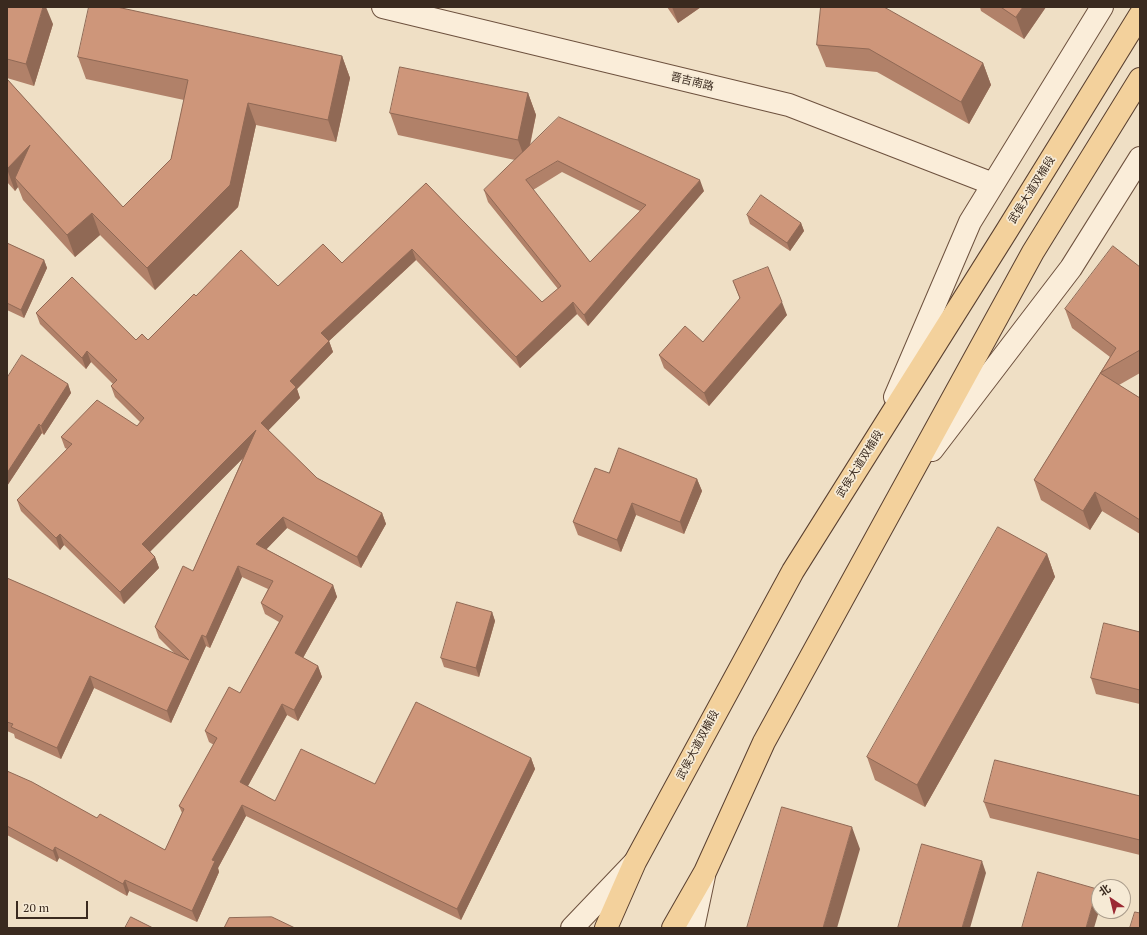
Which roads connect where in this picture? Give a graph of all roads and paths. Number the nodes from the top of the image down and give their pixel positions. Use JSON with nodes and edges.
{"nodes":[{"id":1,"x":383,"y":7,"type":"edge"},
{"id":2,"x":1102,"y":7,"type":"edge"},
{"id":3,"x":1140,"y":15,"type":"edge"},
{"id":4,"x":1140,"y":79,"type":"edge"},
{"id":5,"x":1140,"y":158,"type":"edge"},
{"id":6,"x":993,"y":184,"type":"junction"},
{"id":7,"x":879,"y":433,"type":"junction"},
{"id":8,"x":906,"y":483,"type":"junction"},
{"id":9,"x":635,"y":862,"type":"junction"},
{"id":10,"x":705,"y":872,"type":"junction"},
{"id":11,"x":572,"y":928,"type":"edge"},
{"id":12,"x":606,"y":928,"type":"edge"},
{"id":13,"x":673,"y":928,"type":"edge"},
{"id":14,"x":693,"y":928,"type":"edge"}],
"edges":[{"from":1,"to":6,"type":"main road","name":"晋吉南路"},
{"from":2,"to":6,"type":"main road"},
{"from":3,"to":7,"type":"main road","name":"武侯大道双楠段"},
{"from":4,"to":8,"type":"main road"},
{"from":5,"to":8,"type":"main road"},
{"from":6,"to":7,"type":"main road"},
{"from":7,"to":9,"type":"main road","name":"武侯大道双楠段"},
{"from":8,"to":10,"type":"main road"},
{"from":9,"to":11,"type":"main road"},
{"from":9,"to":12,"type":"main road","name":"武侯大道双楠段"},
{"from":10,"to":13,"type":"main road"},
{"from":10,"to":14,"type":"main road"}]}
